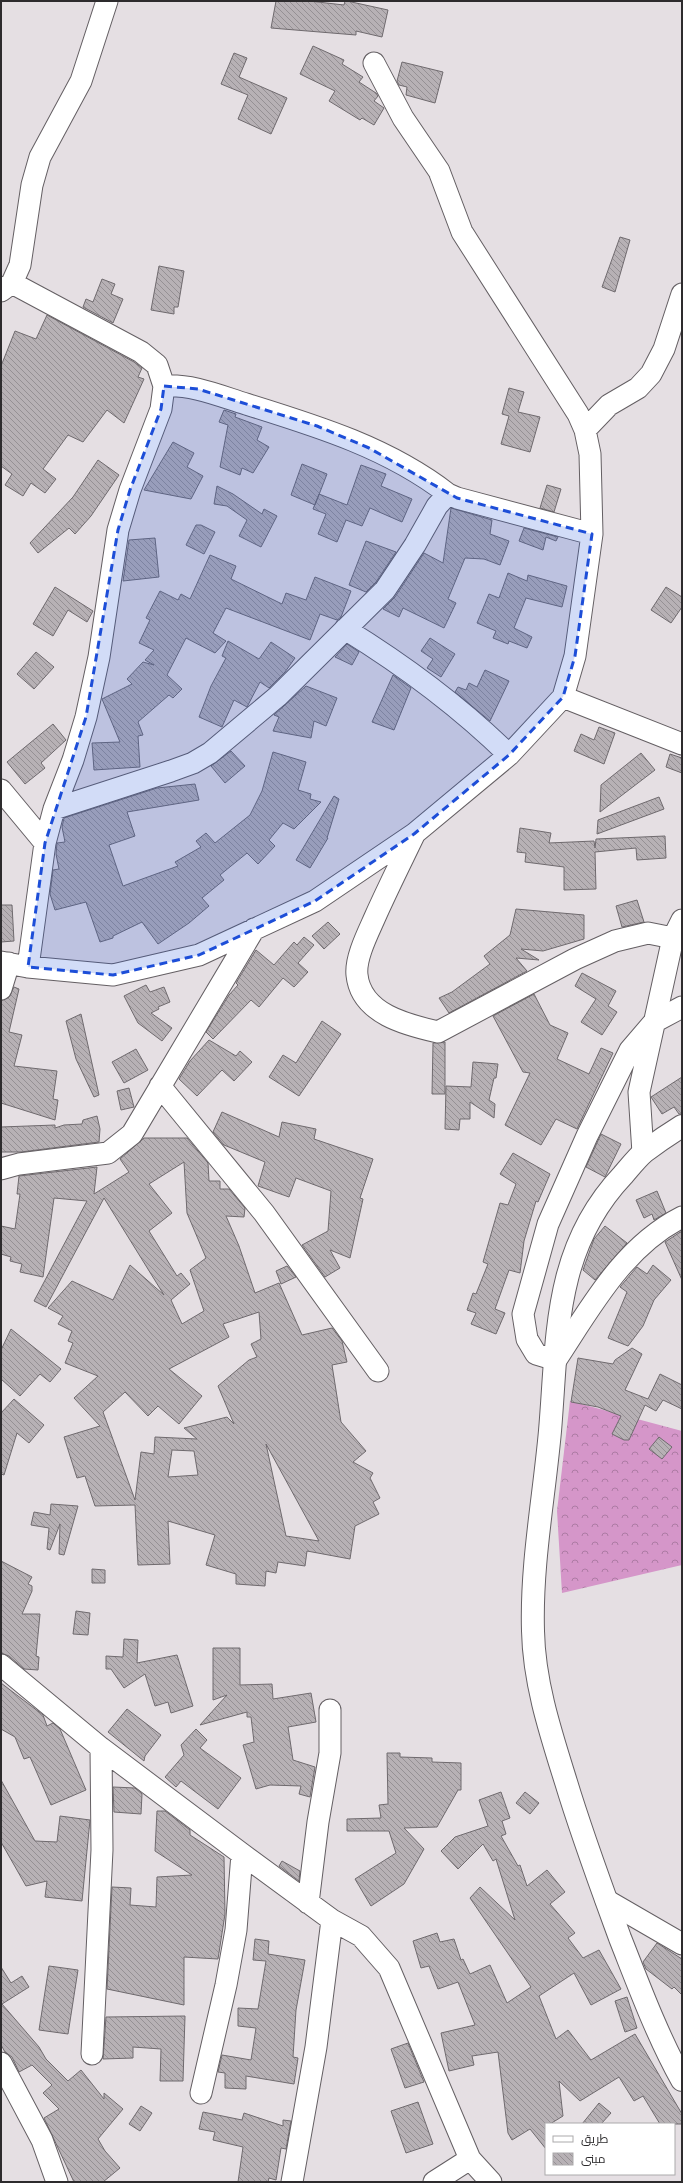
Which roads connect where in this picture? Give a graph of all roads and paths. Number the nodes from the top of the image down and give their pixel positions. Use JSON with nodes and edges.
{"nodes":[{"id":1,"x":107,"y":1,"type":"edge"},
{"id":2,"x":374,"y":63,"type":"dead end"},
{"id":3,"x":7,"y":287,"type":"edge"},
{"id":4,"x":682,"y":294,"type":"edge"},
{"id":5,"x":164,"y":386,"type":"junction"},
{"id":6,"x":585,"y":430,"type":"junction"},
{"id":7,"x":448,"y":494,"type":"junction"},
{"id":8,"x":592,"y":534,"type":"junction"},
{"id":9,"x":346,"y":629,"type":"junction"},
{"id":10,"x":563,"y":697,"type":"junction"},
{"id":11,"x":682,"y":744,"type":"edge"},
{"id":12,"x":509,"y":755,"type":"junction"},
{"id":13,"x":1,"y":790,"type":"edge"},
{"id":14,"x":54,"y":809,"type":"junction"},
{"id":15,"x":414,"y":834,"type":"junction"},
{"id":16,"x":45,"y":842,"type":"junction"},
{"id":17,"x":254,"y":929,"type":"junction"},
{"id":18,"x":678,"y":929,"type":"edge"},
{"id":19,"x":12,"y":964,"type":"edge"},
{"id":20,"x":1,"y":989,"type":"edge"},
{"id":21,"x":682,"y":1007,"type":"edge"},
{"id":22,"x":654,"y":1022,"type":"junction"},
{"id":23,"x":160,"y":1086,"type":"junction"},
{"id":24,"x":682,"y":1126,"type":"edge"},
{"id":25,"x":643,"y":1153,"type":"junction"},
{"id":26,"x":1,"y":1169,"type":"edge"},
{"id":27,"x":682,"y":1216,"type":"edge"},
{"id":28,"x":556,"y":1360,"type":"junction"},
{"id":29,"x":378,"y":1371,"type":"dead end"},
{"id":30,"x":1,"y":1665,"type":"edge"},
{"id":31,"x":330,"y":1710,"type":"dead end"},
{"id":32,"x":101,"y":1748,"type":"junction"},
{"id":33,"x":242,"y":1854,"type":"junction"},
{"id":34,"x":606,"y":1900,"type":"junction"},
{"id":35,"x":308,"y":1903,"type":"junction"},
{"id":36,"x":332,"y":1920,"type":"junction"},
{"id":37,"x":682,"y":1944,"type":"edge"},
{"id":38,"x":92,"y":2054,"type":"dead end"},
{"id":39,"x":1,"y":2063,"type":"edge"},
{"id":40,"x":682,"y":2080,"type":"edge"},
{"id":41,"x":201,"y":2093,"type":"dead end"},
{"id":42,"x":470,"y":2159,"type":"junction"},
{"id":43,"x":57,"y":2182,"type":"edge"},
{"id":44,"x":292,"y":2182,"type":"edge"},
{"id":45,"x":434,"y":2182,"type":"edge"},
{"id":46,"x":491,"y":2182,"type":"edge"}],
"edges":[{"from":1,"to":3,"type":"street"},
{"from":2,"to":6,"type":"street"},
{"from":3,"to":5,"type":"street"},
{"from":4,"to":6,"type":"street"},
{"from":5,"to":7,"type":"street"},
{"from":5,"to":14,"type":"street"},
{"from":6,"to":8,"type":"street"},
{"from":7,"to":8,"type":"street"},
{"from":7,"to":9,"type":"street"},
{"from":8,"to":10,"type":"street"},
{"from":9,"to":12,"type":"street"},
{"from":9,"to":14,"type":"street"},
{"from":10,"to":11,"type":"street"},
{"from":10,"to":12,"type":"street"},
{"from":12,"to":15,"type":"street"},
{"from":13,"to":16,"type":"street"},
{"from":14,"to":16,"type":"street"},
{"from":15,"to":17,"type":"street"},
{"from":15,"to":18,"type":"street"},
{"from":16,"to":19,"type":"street"},
{"from":17,"to":19,"type":"street"},
{"from":17,"to":23,"type":"street"},
{"from":18,"to":22,"type":"street"},
{"from":19,"to":20,"type":"street"},
{"from":21,"to":22,"type":"street"},
{"from":22,"to":25,"type":"street"},
{"from":22,"to":28,"type":"street"},
{"from":23,"to":26,"type":"street"},
{"from":23,"to":29,"type":"street"},
{"from":24,"to":25,"type":"main road"},
{"from":25,"to":28,"type":"main road"},
{"from":27,"to":28,"type":"street"},
{"from":28,"to":34,"type":"main road"},
{"from":30,"to":32,"type":"street"},
{"from":31,"to":35,"type":"street"},
{"from":32,"to":33,"type":"street"},
{"from":32,"to":38,"type":"street"},
{"from":33,"to":35,"type":"street"},
{"from":33,"to":41,"type":"street"},
{"from":34,"to":37,"type":"street"},
{"from":34,"to":40,"type":"main road"},
{"from":35,"to":36,"type":"street"},
{"from":36,"to":42,"type":"street"},
{"from":36,"to":44,"type":"street"},
{"from":39,"to":43,"type":"street"},
{"from":42,"to":45,"type":"street"},
{"from":42,"to":46,"type":"street"}]}
